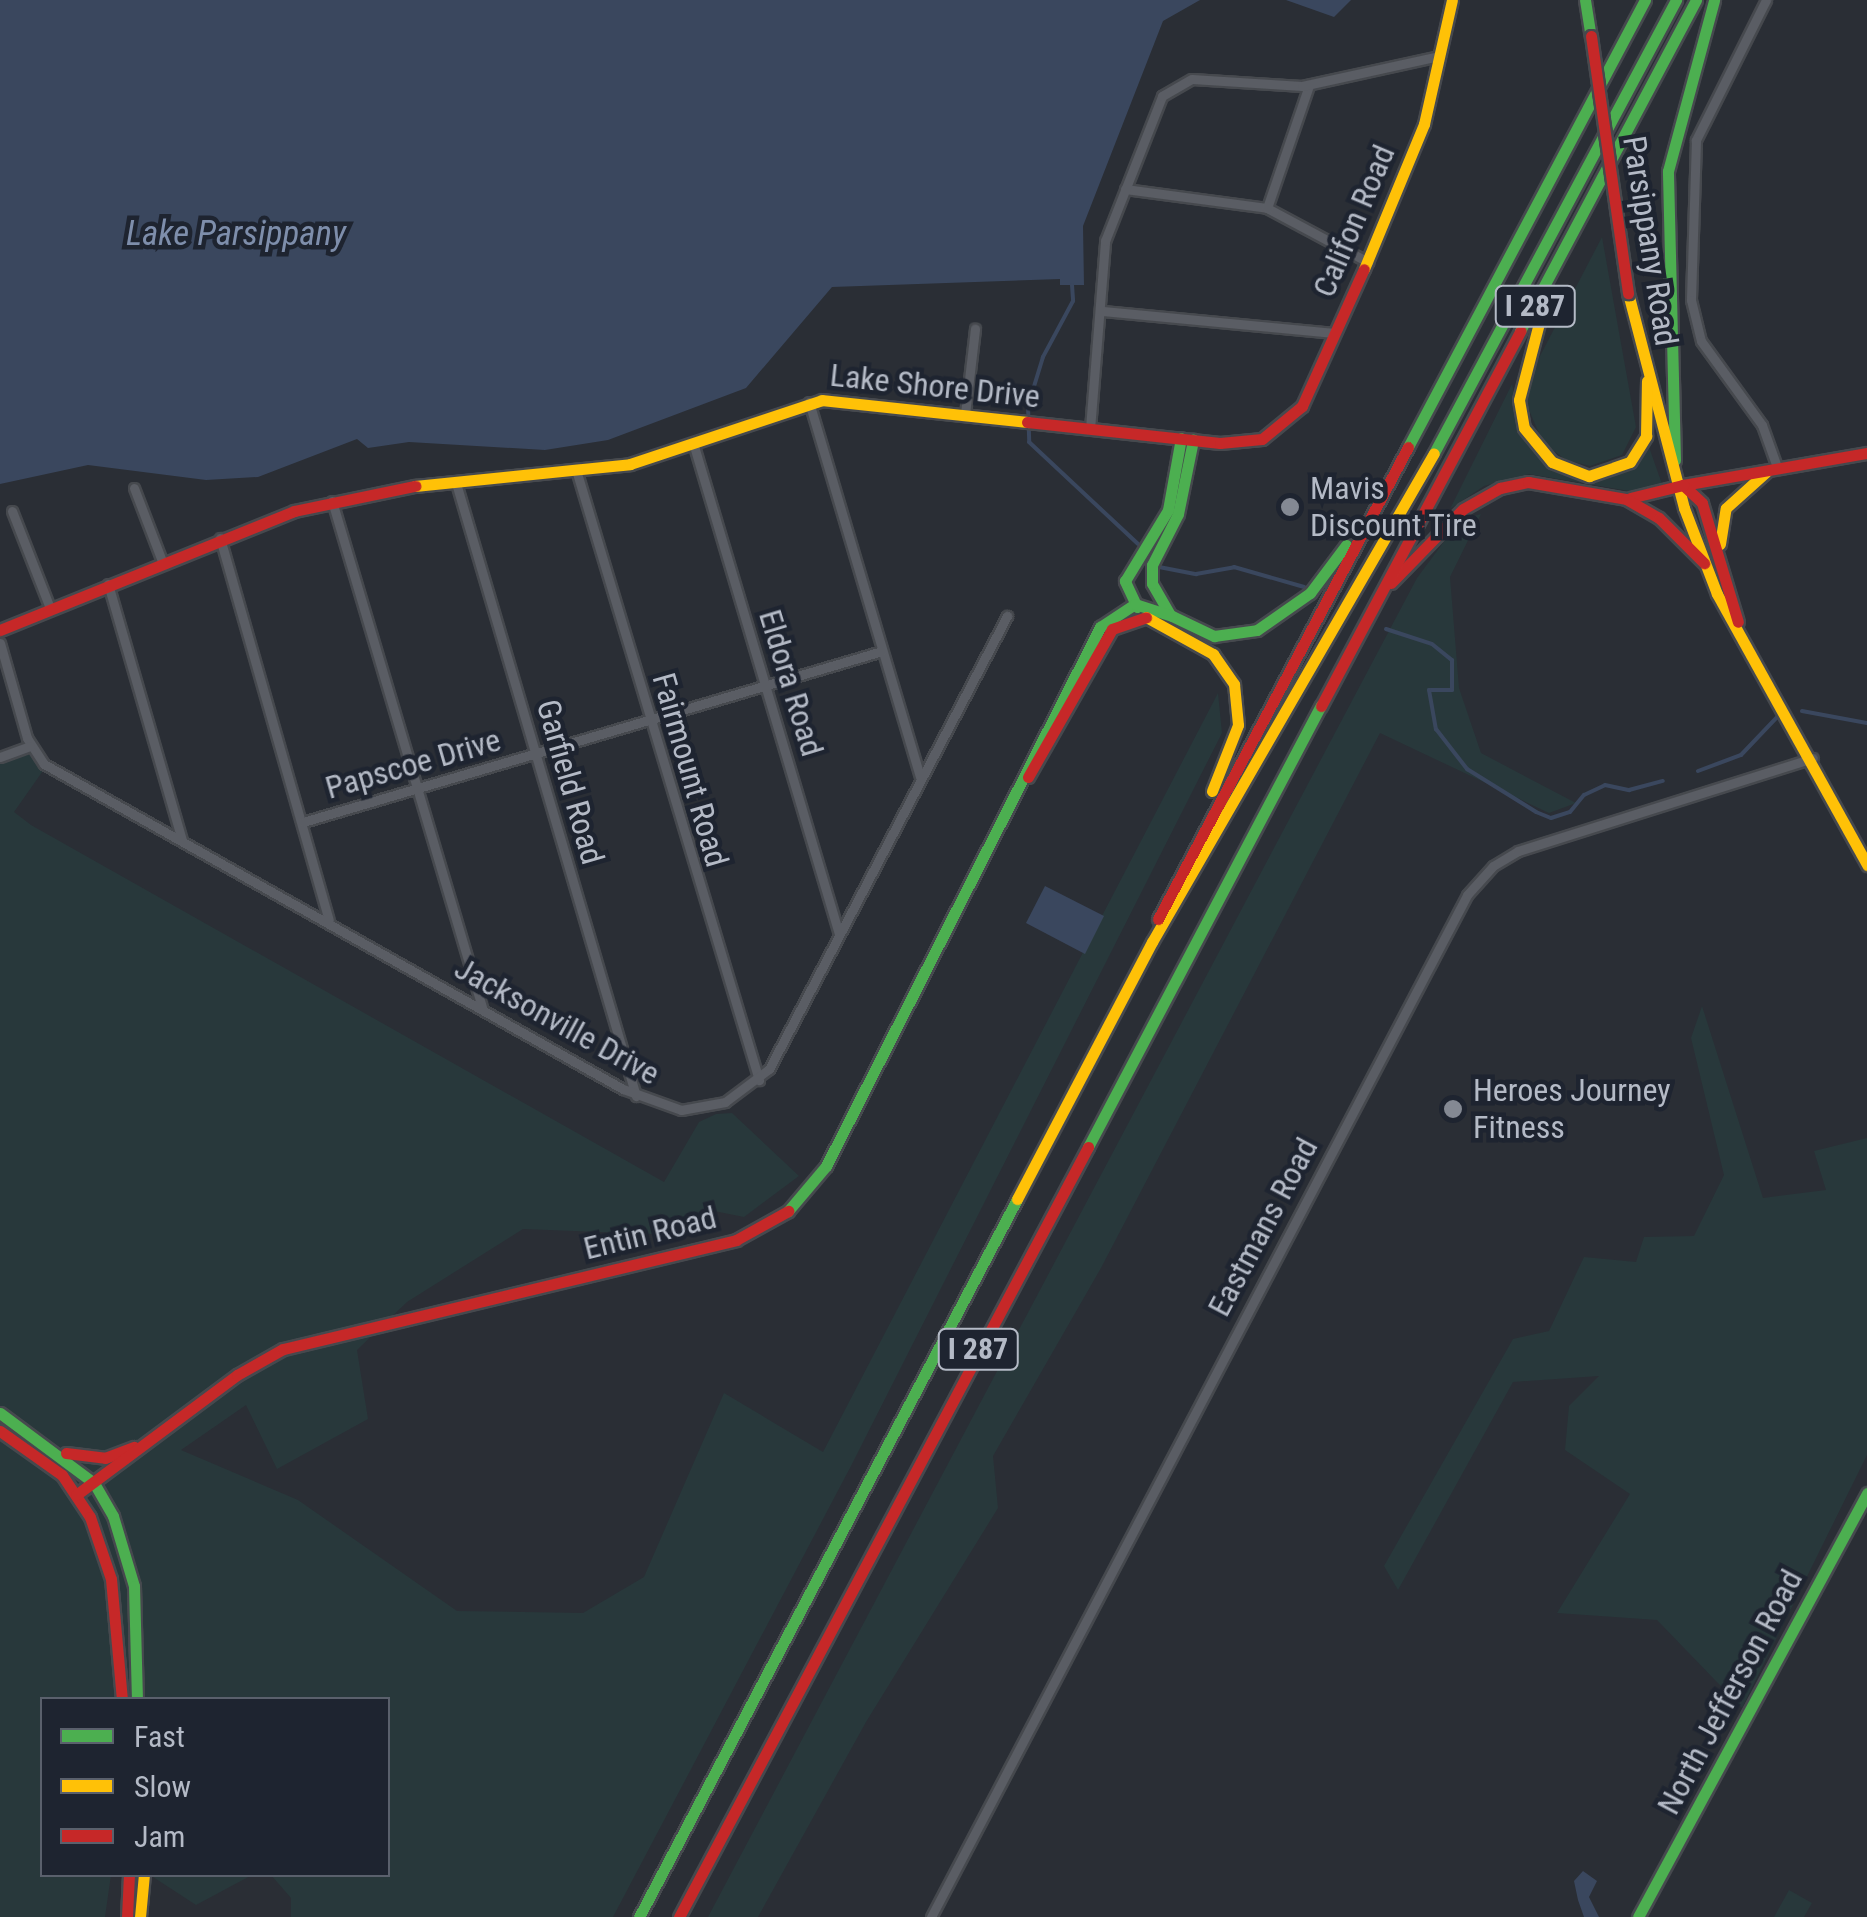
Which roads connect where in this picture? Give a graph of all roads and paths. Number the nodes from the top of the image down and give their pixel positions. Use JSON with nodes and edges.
{"nodes":[{"id":1,"x":1452,"y":0,"type":"edge"},
{"id":2,"x":1585,"y":0,"type":"edge"},
{"id":3,"x":1644,"y":0,"type":"edge"},
{"id":4,"x":1676,"y":0,"type":"edge"},
{"id":5,"x":1696,"y":0,"type":"edge"},
{"id":6,"x":1714,"y":0,"type":"edge"},
{"id":7,"x":1766,"y":0,"type":"edge"},
{"id":8,"x":1440,"y":56,"type":"junction"},
{"id":9,"x":1309,"y":85,"type":"junction"},
{"id":10,"x":1124,"y":190,"type":"junction"},
{"id":11,"x":1267,"y":208,"type":"junction"},
{"id":12,"x":1368,"y":262,"type":"junction"},
{"id":13,"x":1554,"y":272,"type":"junction"},
{"id":14,"x":1102,"y":311,"type":"junction"},
{"id":15,"x":975,"y":329,"type":"dead end"},
{"id":16,"x":1336,"y":333,"type":"junction"},
{"id":17,"x":1647,"y":381,"type":"junction"},
{"id":18,"x":809,"y":402,"type":"junction"},
{"id":19,"x":965,"y":414,"type":"junction"},
{"id":20,"x":1090,"y":430,"type":"junction"},
{"id":21,"x":1187,"y":439,"type":"junction"},
{"id":22,"x":1262,"y":439,"type":"joint"},
{"id":23,"x":694,"y":446,"type":"junction"},
{"id":24,"x":1867,"y":453,"type":"edge"},
{"id":25,"x":1675,"y":460,"type":"junction"},
{"id":26,"x":1774,"y":468,"type":"junction"},
{"id":27,"x":577,"y":473,"type":"junction"},
{"id":28,"x":456,"y":483,"type":"junction"},
{"id":29,"x":1388,"y":484,"type":"junction"},
{"id":30,"x":1684,"y":485,"type":"junction"},
{"id":31,"x":134,"y":488,"type":"dead end"},
{"id":32,"x":1626,"y":499,"type":"junction"},
{"id":33,"x":332,"y":501,"type":"junction"},
{"id":34,"x":12,"y":511,"type":"dead end"},
{"id":35,"x":220,"y":538,"type":"junction"},
{"id":36,"x":1720,"y":553,"type":"junction"},
{"id":37,"x":162,"y":562,"type":"junction"},
{"id":38,"x":1704,"y":563,"type":"junction"},
{"id":39,"x":108,"y":584,"type":"junction"},
{"id":40,"x":1134,"y":604,"type":"junction"},
{"id":41,"x":50,"y":608,"type":"junction"},
{"id":42,"x":1368,"y":608,"type":"junction"},
{"id":43,"x":1006,"y":616,"type":"dead end"},
{"id":44,"x":1172,"y":616,"type":"junction"},
{"id":45,"x":1146,"y":617,"type":"junction"},
{"id":46,"x":1738,"y":623,"type":"junction"},
{"id":47,"x":0,"y":630,"type":"edge"},
{"id":48,"x":0,"y":643,"type":"edge"},
{"id":49,"x":882,"y":651,"type":"junction"},
{"id":50,"x":766,"y":685,"type":"junction"},
{"id":51,"x":651,"y":719,"type":"junction"},
{"id":52,"x":30,"y":746,"type":"junction"},
{"id":53,"x":536,"y":754,"type":"junction"},
{"id":54,"x":0,"y":757,"type":"edge"},
{"id":55,"x":1813,"y":758,"type":"junction"},
{"id":56,"x":920,"y":778,"type":"junction"},
{"id":57,"x":1026,"y":780,"type":"junction"},
{"id":58,"x":418,"y":789,"type":"junction"},
{"id":59,"x":302,"y":822,"type":"junction"},
{"id":60,"x":1206,"y":824,"type":"junction"},
{"id":61,"x":182,"y":840,"type":"junction"},
{"id":62,"x":1867,"y":865,"type":"edge"},
{"id":63,"x":330,"y":920,"type":"junction"},
{"id":64,"x":840,"y":934,"type":"junction"},
{"id":65,"x":1152,"y":942,"type":"junction"},
{"id":66,"x":482,"y":1008,"type":"junction"},
{"id":67,"x":759,"y":1080,"type":"junction"},
{"id":68,"x":636,"y":1096,"type":"junction"},
{"id":69,"x":0,"y":1412,"type":"edge"},
{"id":70,"x":0,"y":1430,"type":"edge"},
{"id":71,"x":148,"y":1442,"type":"junction"},
{"id":72,"x":52,"y":1447,"type":"junction"},
{"id":73,"x":94,"y":1483,"type":"junction"},
{"id":74,"x":1867,"y":1492,"type":"edge"},
{"id":75,"x":76,"y":1495,"type":"junction"},
{"id":76,"x":122,"y":1697,"type":"edge"},
{"id":77,"x":137,"y":1697,"type":"edge"},
{"id":78,"x":129,"y":1877,"type":"edge"},
{"id":79,"x":144,"y":1877,"type":"edge"},
{"id":80,"x":126,"y":1917,"type":"edge"},
{"id":81,"x":140,"y":1917,"type":"edge"},
{"id":82,"x":640,"y":1917,"type":"edge"},
{"id":83,"x":679,"y":1917,"type":"edge"},
{"id":84,"x":931,"y":1917,"type":"edge"},
{"id":85,"x":1638,"y":1917,"type":"edge"}],
"edges":[{"from":1,"to":8,"type":"main road","name":"Califon Road"},
{"from":2,"to":17,"type":"main road","name":"Parsippany Road","bridge":true},
{"from":3,"to":29,"type":"main road","number":"I 287"},
{"from":4,"to":65,"type":"main road"},
{"from":5,"to":13,"type":"main road","number":"I 287"},
{"from":6,"to":25,"type":"main road"},
{"from":7,"to":26,"type":"street"},
{"from":8,"to":9,"type":"street"},
{"from":8,"to":12,"type":"main road","name":"Califon Road"},
{"from":9,"to":10,"type":"street"},
{"from":9,"to":11,"type":"street"},
{"from":10,"to":11,"type":"street"},
{"from":10,"to":14,"type":"street"},
{"from":11,"to":12,"type":"street"},
{"from":12,"to":16,"type":"main road","name":"Califon Road"},
{"from":13,"to":17,"type":"main road"},
{"from":13,"to":42,"type":"main road","number":"I 287"},
{"from":14,"to":16,"type":"street"},
{"from":14,"to":20,"type":"street"},
{"from":15,"to":19,"type":"street"},
{"from":16,"to":22,"type":"main road","name":"Califon Road"},
{"from":17,"to":25,"type":"main road","name":"Parsippany Road"},
{"from":18,"to":19,"type":"main road","name":"Lake Shore Drive"},
{"from":18,"to":23,"type":"main road","name":"Lake Shore Drive"},
{"from":18,"to":49,"type":"street"},
{"from":19,"to":20,"type":"main road","name":"Lake Shore Drive"},
{"from":20,"to":21,"type":"main road","name":"Lake Shore Drive"},
{"from":21,"to":22,"type":"main road","name":"Lake Shore Drive"},
{"from":21,"to":40,"type":"main road"},
{"from":21,"to":44,"type":"main road"},
{"from":23,"to":27,"type":"main road","name":"Lake Shore Drive"},
{"from":23,"to":50,"type":"street","name":"Eldora Road"},
{"from":24,"to":26,"type":"main road"},
{"from":25,"to":30,"type":"main road","name":"Parsippany Road"},
{"from":26,"to":30,"type":"main road"},
{"from":26,"to":36,"type":"main road"},
{"from":27,"to":28,"type":"main road","name":"Lake Shore Drive"},
{"from":27,"to":51,"type":"street","name":"Fairmount Road"},
{"from":28,"to":33,"type":"main road","name":"Lake Shore Drive"},
{"from":28,"to":53,"type":"street","name":"Garfield Road"},
{"from":29,"to":44,"type":"main road"},
{"from":29,"to":60,"type":"main road","number":"I 287"},
{"from":30,"to":32,"type":"main road"},
{"from":30,"to":36,"type":"main road","name":"Parsippany Road"},
{"from":30,"to":38,"type":"main road","name":"Parsippany Road"},
{"from":31,"to":37,"type":"street"},
{"from":32,"to":38,"type":"main road"},
{"from":32,"to":42,"type":"main road"},
{"from":33,"to":35,"type":"main road","name":"Lake Shore Drive"},
{"from":33,"to":58,"type":"street"},
{"from":34,"to":41,"type":"street"},
{"from":35,"to":37,"type":"main road","name":"Lake Shore Drive"},
{"from":35,"to":59,"type":"street"},
{"from":36,"to":46,"type":"main road","name":"Parsippany Road"},
{"from":37,"to":39,"type":"main road","name":"Lake Shore Drive"},
{"from":38,"to":46,"type":"main road","name":"Parsippany Road"},
{"from":39,"to":41,"type":"main road","name":"Lake Shore Drive"},
{"from":39,"to":61,"type":"street"},
{"from":40,"to":44,"type":"main road"},
{"from":40,"to":45,"type":"main road"},
{"from":40,"to":57,"type":"main road","name":"Entin Road"},
{"from":41,"to":47,"type":"main road","name":"Lake Shore Drive"},
{"from":42,"to":83,"type":"main road","number":"I 287"},
{"from":43,"to":56,"type":"street"},
{"from":45,"to":57,"type":"main road","name":"Entin Road"},
{"from":45,"to":60,"type":"main road"},
{"from":46,"to":55,"type":"main road","name":"Parsippany Road"},
{"from":48,"to":52,"type":"street"},
{"from":49,"to":50,"type":"street","name":"Papscoe Drive"},
{"from":49,"to":56,"type":"street"},
{"from":50,"to":51,"type":"street","name":"Papscoe Drive"},
{"from":50,"to":64,"type":"street","name":"Eldora Road"},
{"from":51,"to":53,"type":"street","name":"Papscoe Drive"},
{"from":51,"to":67,"type":"street","name":"Fairmount Road"},
{"from":52,"to":54,"type":"street"},
{"from":52,"to":61,"type":"street","name":"Jacksonville Drive"},
{"from":53,"to":58,"type":"street","name":"Papscoe Drive"},
{"from":53,"to":68,"type":"street","name":"Garfield Road"},
{"from":55,"to":62,"type":"main road","name":"Parsippany Road"},
{"from":55,"to":84,"type":"street","name":"Eastmans Road"},
{"from":56,"to":64,"type":"street"},
{"from":57,"to":71,"type":"main road","name":"Entin Road"},
{"from":58,"to":59,"type":"street","name":"Papscoe Drive"},
{"from":58,"to":66,"type":"street"},
{"from":59,"to":63,"type":"street"},
{"from":60,"to":65,"type":"main road","number":"I 287"},
{"from":61,"to":63,"type":"street","name":"Jacksonville Drive"},
{"from":63,"to":66,"type":"street","name":"Jacksonville Drive"},
{"from":64,"to":67,"type":"street"},
{"from":65,"to":82,"type":"main road","number":"I 287"},
{"from":66,"to":68,"type":"street","name":"Jacksonville Drive"},
{"from":67,"to":68,"type":"street","name":"Jacksonville Drive"},
{"from":69,"to":72,"type":"main road"},
{"from":70,"to":75,"type":"main road"},
{"from":71,"to":72,"type":"main road"},
{"from":71,"to":73,"type":"main road","name":"Entin Road"},
{"from":72,"to":73,"type":"main road"},
{"from":73,"to":75,"type":"main road","name":"Entin Road"},
{"from":73,"to":77,"type":"main road"},
{"from":74,"to":85,"type":"main road","name":"North Jefferson Road"},
{"from":75,"to":76,"type":"main road"},
{"from":78,"to":80,"type":"main road"},
{"from":79,"to":81,"type":"main road"}]}
